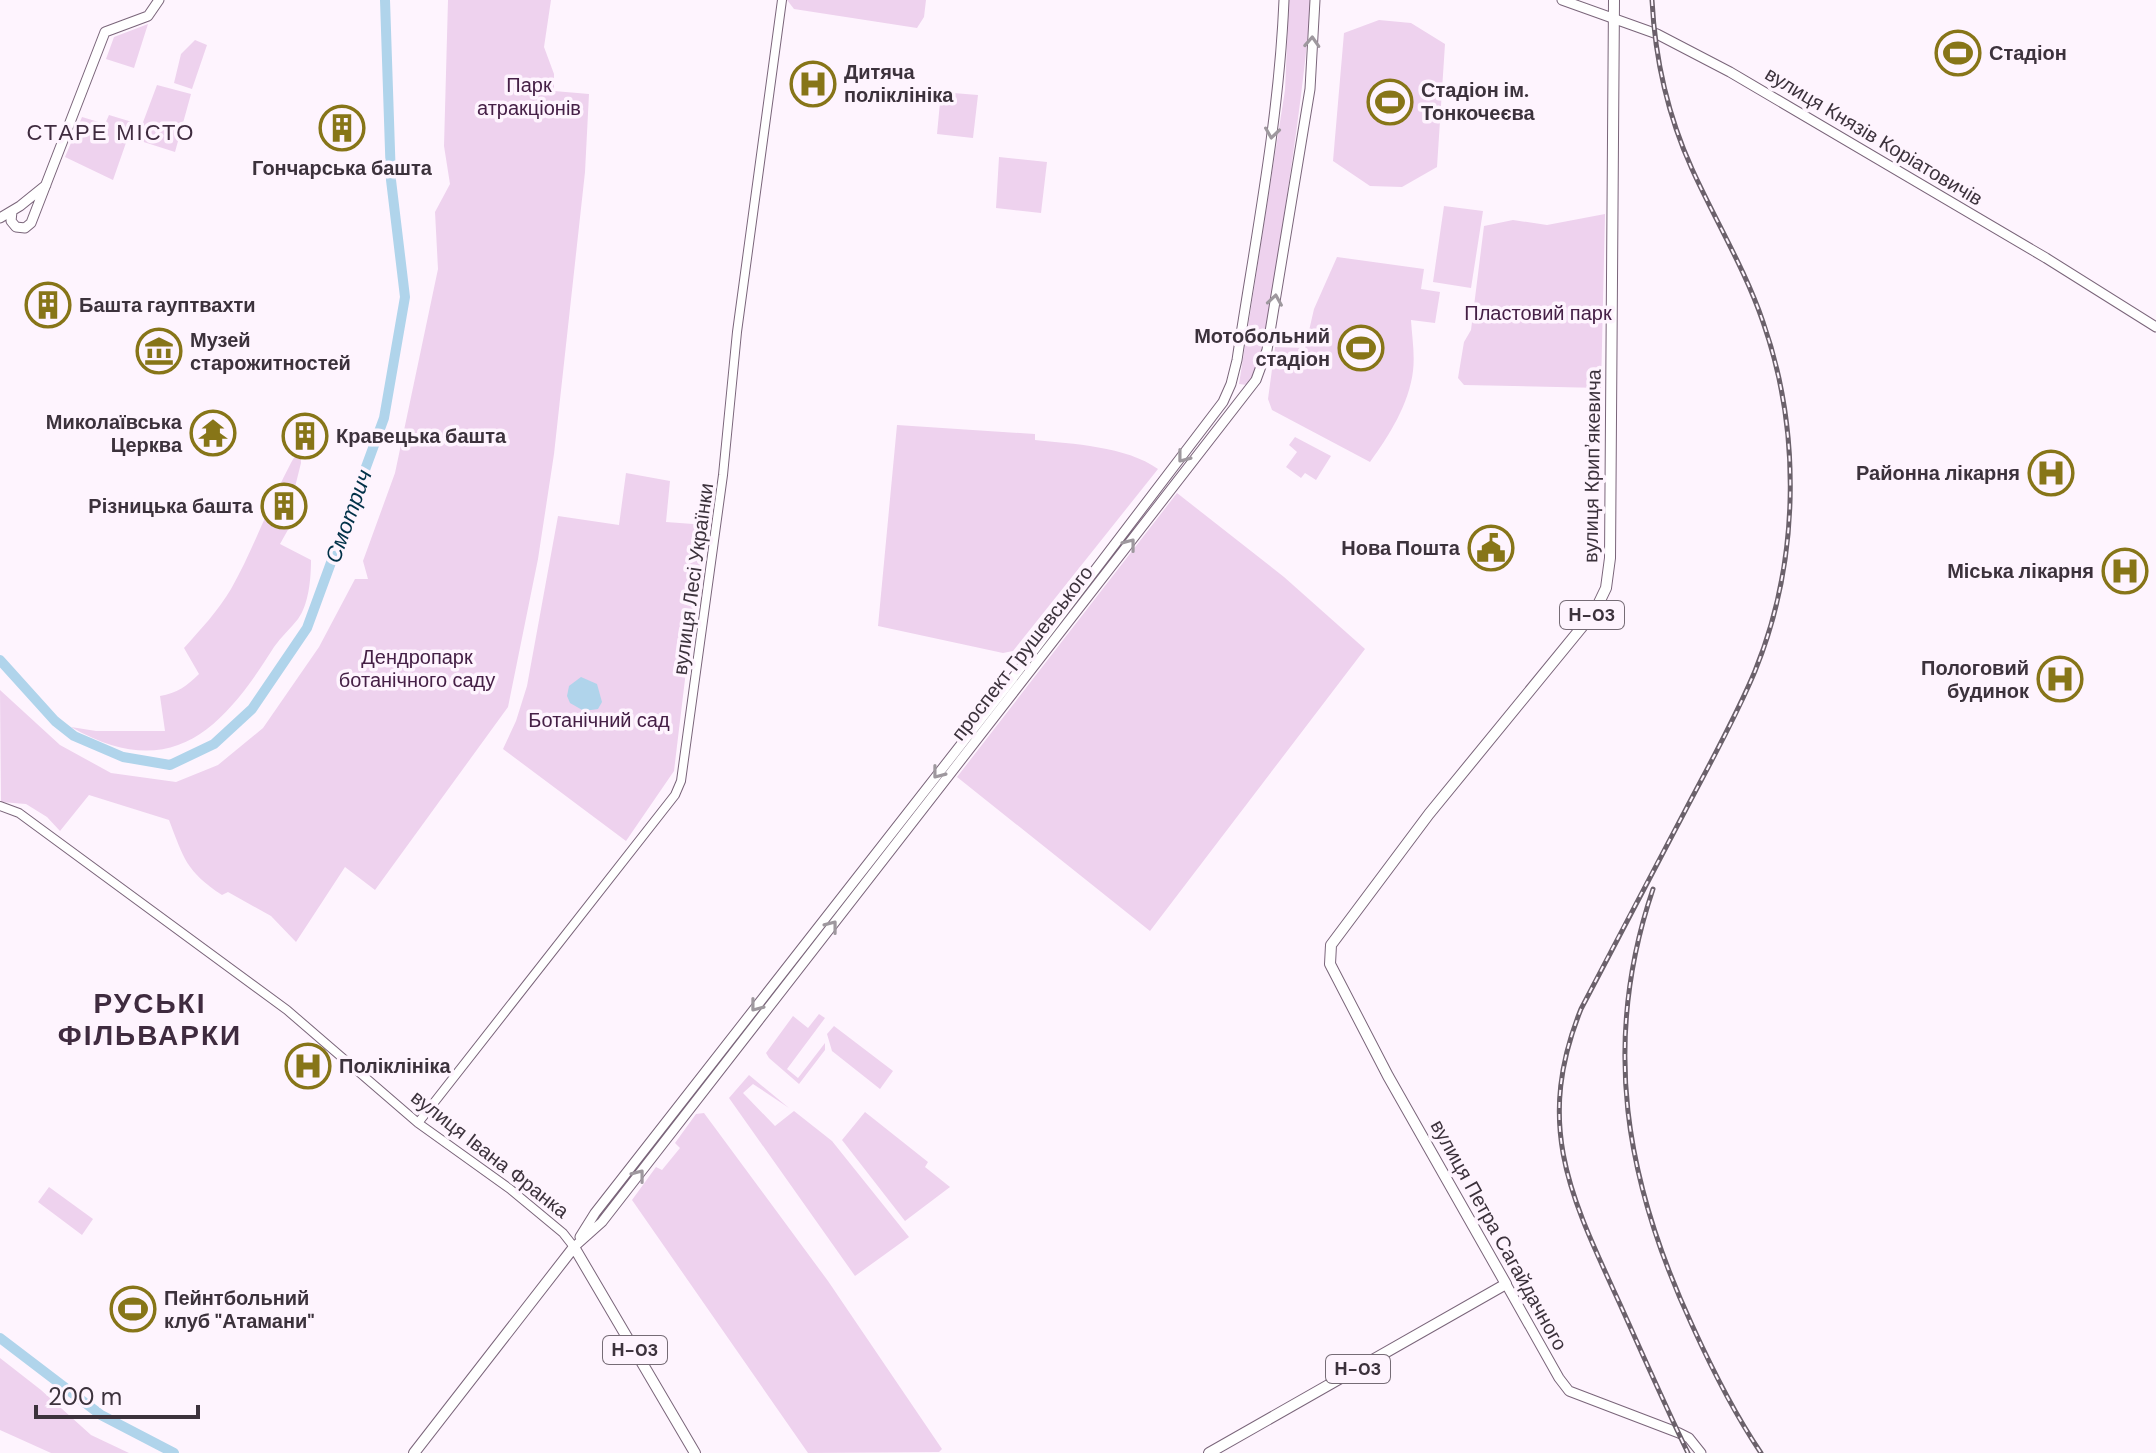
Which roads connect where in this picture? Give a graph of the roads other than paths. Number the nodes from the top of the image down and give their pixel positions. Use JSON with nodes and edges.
{"nodes":[{"id":1,"x":782,"y":0,"type":"edge"},
{"id":2,"x":1284,"y":0,"type":"edge"},
{"id":3,"x":1315,"y":0,"type":"edge"},
{"id":4,"x":1562,"y":0,"type":"edge"},
{"id":5,"x":1614,"y":0,"type":"edge"},
{"id":6,"x":156,"y":5,"type":"edge"},
{"id":7,"x":1613,"y":18,"type":"junction"},
{"id":8,"x":49,"y":182,"type":"junction"},
{"id":9,"x":16,"y":209,"type":"junction"},
{"id":10,"x":33,"y":217,"type":"junction"},
{"id":11,"x":0,"y":218,"type":"edge"},
{"id":12,"x":14,"y":226,"type":"junction"},
{"id":13,"x":0,"y":229,"type":"edge"},
{"id":14,"x":2156,"y":327,"type":"edge"},
{"id":15,"x":0,"y":806,"type":"edge"},
{"id":16,"x":1330,"y":964,"type":"joint"},
{"id":17,"x":418,"y":1123,"type":"junction"},
{"id":18,"x":574,"y":1247,"type":"junction"},
{"id":19,"x":1506,"y":1284,"type":"junction"},
{"id":20,"x":414,"y":1453,"type":"edge"},
{"id":21,"x":695,"y":1453,"type":"edge"},
{"id":22,"x":1209,"y":1453,"type":"edge"},
{"id":23,"x":1701,"y":1453,"type":"edge"}],
"edges":[{"from":1,"to":17,"type":"street","name":"вулиця Лесі Українки"},
{"from":2,"to":18,"type":"main road","name":"проспект Грушевського","one_way":true},
{"from":18,"to":3,"type":"main road","name":"проспект Грушевського","one_way":true},
{"from":4,"to":7,"type":"main road","name":"вулиця Князів Коріатовичів"},
{"from":5,"to":7,"type":"main road","number":"Н-03"},
{"from":6,"to":8,"type":"main road"},
{"from":7,"to":14,"type":"main road","name":"вулиця Князів Коріатовичів"},
{"from":7,"to":16,"type":"main road","name":"вулиця Крипʼякевича","number":"Н-03"},
{"from":8,"to":9,"type":"main road"},
{"from":8,"to":10,"type":"main road"},
{"from":9,"to":10,"type":"main road"},
{"from":9,"to":11,"type":"main road"},
{"from":9,"to":12,"type":"main road"},
{"from":10,"to":12,"type":"main road"},
{"from":12,"to":13,"type":"main road"},
{"from":15,"to":17,"type":"street","name":"вулиця Івана Франка"},
{"from":16,"to":19,"type":"main road","name":"вулиця Петра Сагайдачного","number":"Н-03"},
{"from":17,"to":18,"type":"street","name":"вулиця Івана Франка"},
{"from":18,"to":20,"type":"main road","name":"проспект Грушевського"},
{"from":18,"to":21,"type":"main road","name":"вулиця Івана Франка","number":"Н-03"},
{"from":19,"to":22,"type":"main road","number":"Н-03"},
{"from":19,"to":23,"type":"main road","name":"вулиця Петра Сагайдачного"}]}
